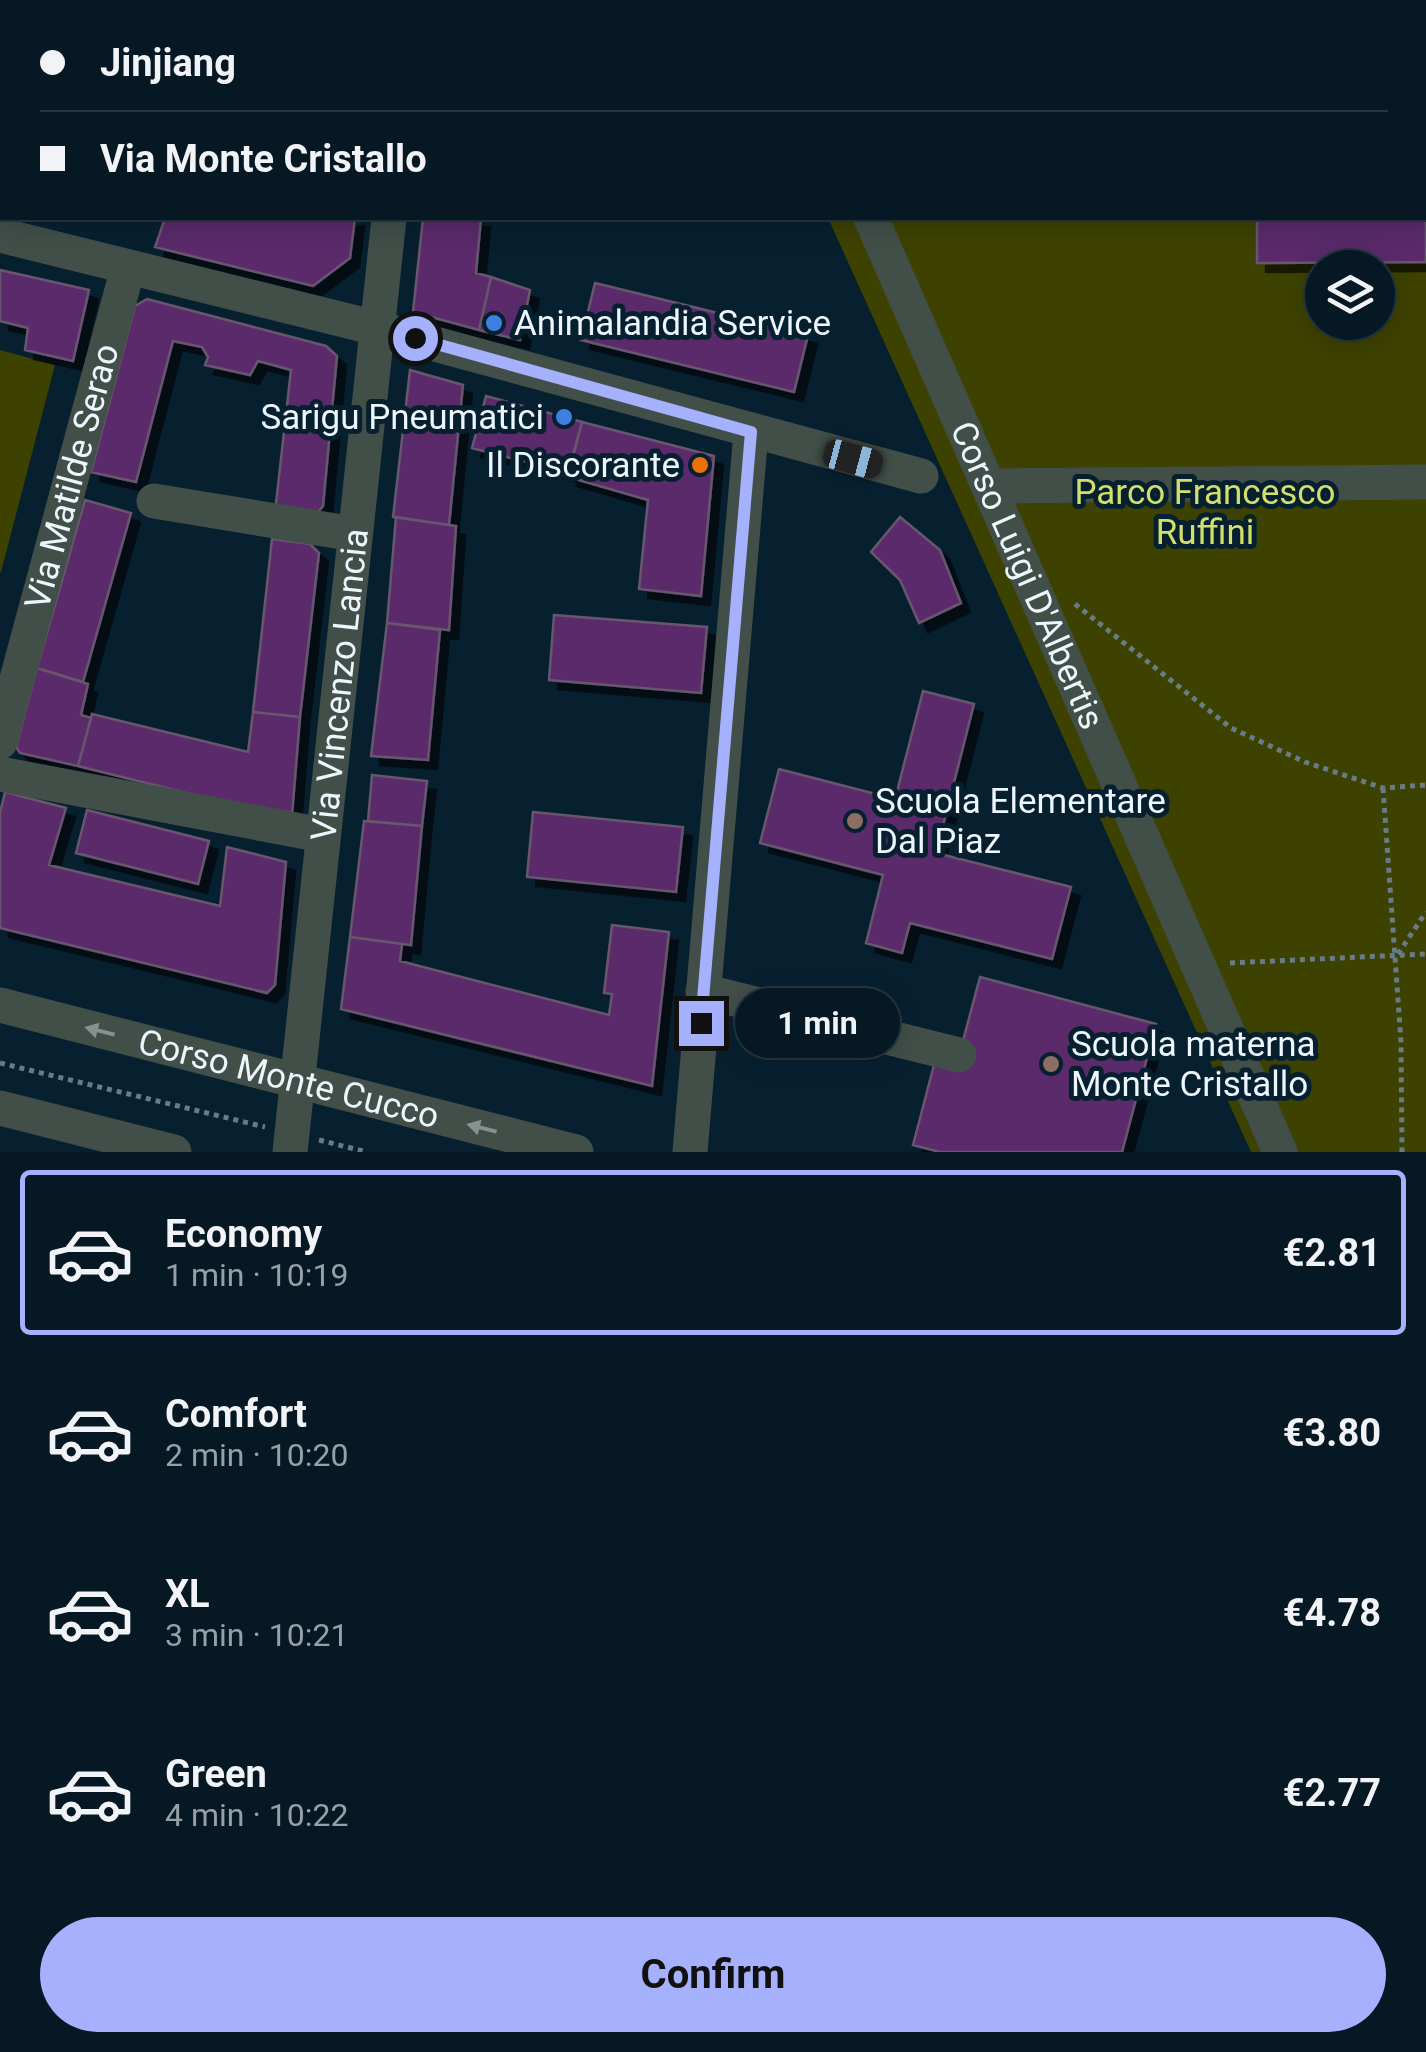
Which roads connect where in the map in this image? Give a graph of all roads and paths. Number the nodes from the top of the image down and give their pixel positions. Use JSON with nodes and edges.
{"nodes":[{"id":1,"x":389,"y":220,"type":"edge"},
{"id":2,"x":872,"y":220,"type":"edge"},
{"id":3,"x":0,"y":235,"type":"edge"},
{"id":4,"x":128,"y":268,"type":"junction"},
{"id":5,"x":376,"y":328,"type":"junction"},
{"id":6,"x":751,"y":432,"type":"junction"},
{"id":7,"x":921,"y":476,"type":"dead end"},
{"id":8,"x":1426,"y":482,"type":"edge"},
{"id":9,"x":989,"y":486,"type":"junction"},
{"id":10,"x":154,"y":501,"type":"dead end"},
{"id":11,"x":354,"y":534,"type":"junction"},
{"id":12,"x":1035,"y":596,"type":"junction"},
{"id":13,"x":0,"y":742,"type":"edge"},
{"id":14,"x":0,"y":774,"type":"edge"},
{"id":15,"x":1426,"y":785,"type":"edge"},
{"id":16,"x":1382,"y":788,"type":"junction"},
{"id":17,"x":322,"y":835,"type":"junction"},
{"id":18,"x":1426,"y":912,"type":"edge"},
{"id":19,"x":1426,"y":954,"type":"edge"},
{"id":20,"x":1396,"y":956,"type":"junction"},
{"id":21,"x":1198,"y":964,"type":"junction"},
{"id":22,"x":704,"y":991,"type":"junction"},
{"id":23,"x":0,"y":1005,"type":"edge"},
{"id":24,"x":959,"y":1055,"type":"dead end"},
{"id":25,"x":0,"y":1063,"type":"edge"},
{"id":26,"x":296,"y":1081,"type":"junction"},
{"id":27,"x":0,"y":1108,"type":"edge"},
{"id":28,"x":291,"y":1142,"type":"edge"},
{"id":29,"x":174,"y":1152,"type":"edge"},
{"id":30,"x":367,"y":1152,"type":"edge"},
{"id":31,"x":576,"y":1152,"type":"edge"},
{"id":32,"x":690,"y":1152,"type":"edge"},
{"id":33,"x":1280,"y":1152,"type":"edge"},
{"id":34,"x":1402,"y":1152,"type":"edge"}],
"edges":[{"from":1,"to":5,"type":"street","name":"Via Vincenzo Lancia"},
{"from":2,"to":9,"type":"street","name":"Corso Luigi D'Albertis"},
{"from":3,"to":4,"type":"street"},
{"from":4,"to":5,"type":"street"},
{"from":4,"to":13,"type":"street","name":"Via Matilde Serao"},
{"from":5,"to":6,"type":"street"},
{"from":5,"to":11,"type":"street","name":"Via Vincenzo Lancia"},
{"from":6,"to":7,"type":"street"},
{"from":6,"to":22,"type":"street"},
{"from":8,"to":9,"type":"street"},
{"from":9,"to":12,"type":"street","name":"Corso Luigi D'Albertis"},
{"from":10,"to":11,"type":"street"},
{"from":11,"to":17,"type":"street","name":"Via Vincenzo Lancia"},
{"from":12,"to":16,"type":"path"},
{"from":12,"to":21,"type":"street","name":"Corso Luigi D'Albertis"},
{"from":14,"to":17,"type":"street"},
{"from":15,"to":16,"type":"path"},
{"from":16,"to":20,"type":"path"},
{"from":17,"to":26,"type":"street","name":"Via Vincenzo Lancia"},
{"from":18,"to":20,"type":"path"},
{"from":19,"to":20,"type":"path"},
{"from":20,"to":21,"type":"path"},
{"from":20,"to":34,"type":"path"},
{"from":21,"to":33,"type":"street","name":"Corso Luigi D'Albertis"},
{"from":22,"to":24,"type":"street"},
{"from":22,"to":32,"type":"street"},
{"from":26,"to":23,"type":"street","name":"Corso Monte Cucco","one_way":true},
{"from":25,"to":28,"type":"path"},
{"from":26,"to":28,"type":"street","name":"Via Vincenzo Lancia"},
{"from":31,"to":26,"type":"street","name":"Corso Monte Cucco","one_way":true},
{"from":27,"to":29,"type":"street"},
{"from":28,"to":30,"type":"path"}]}
